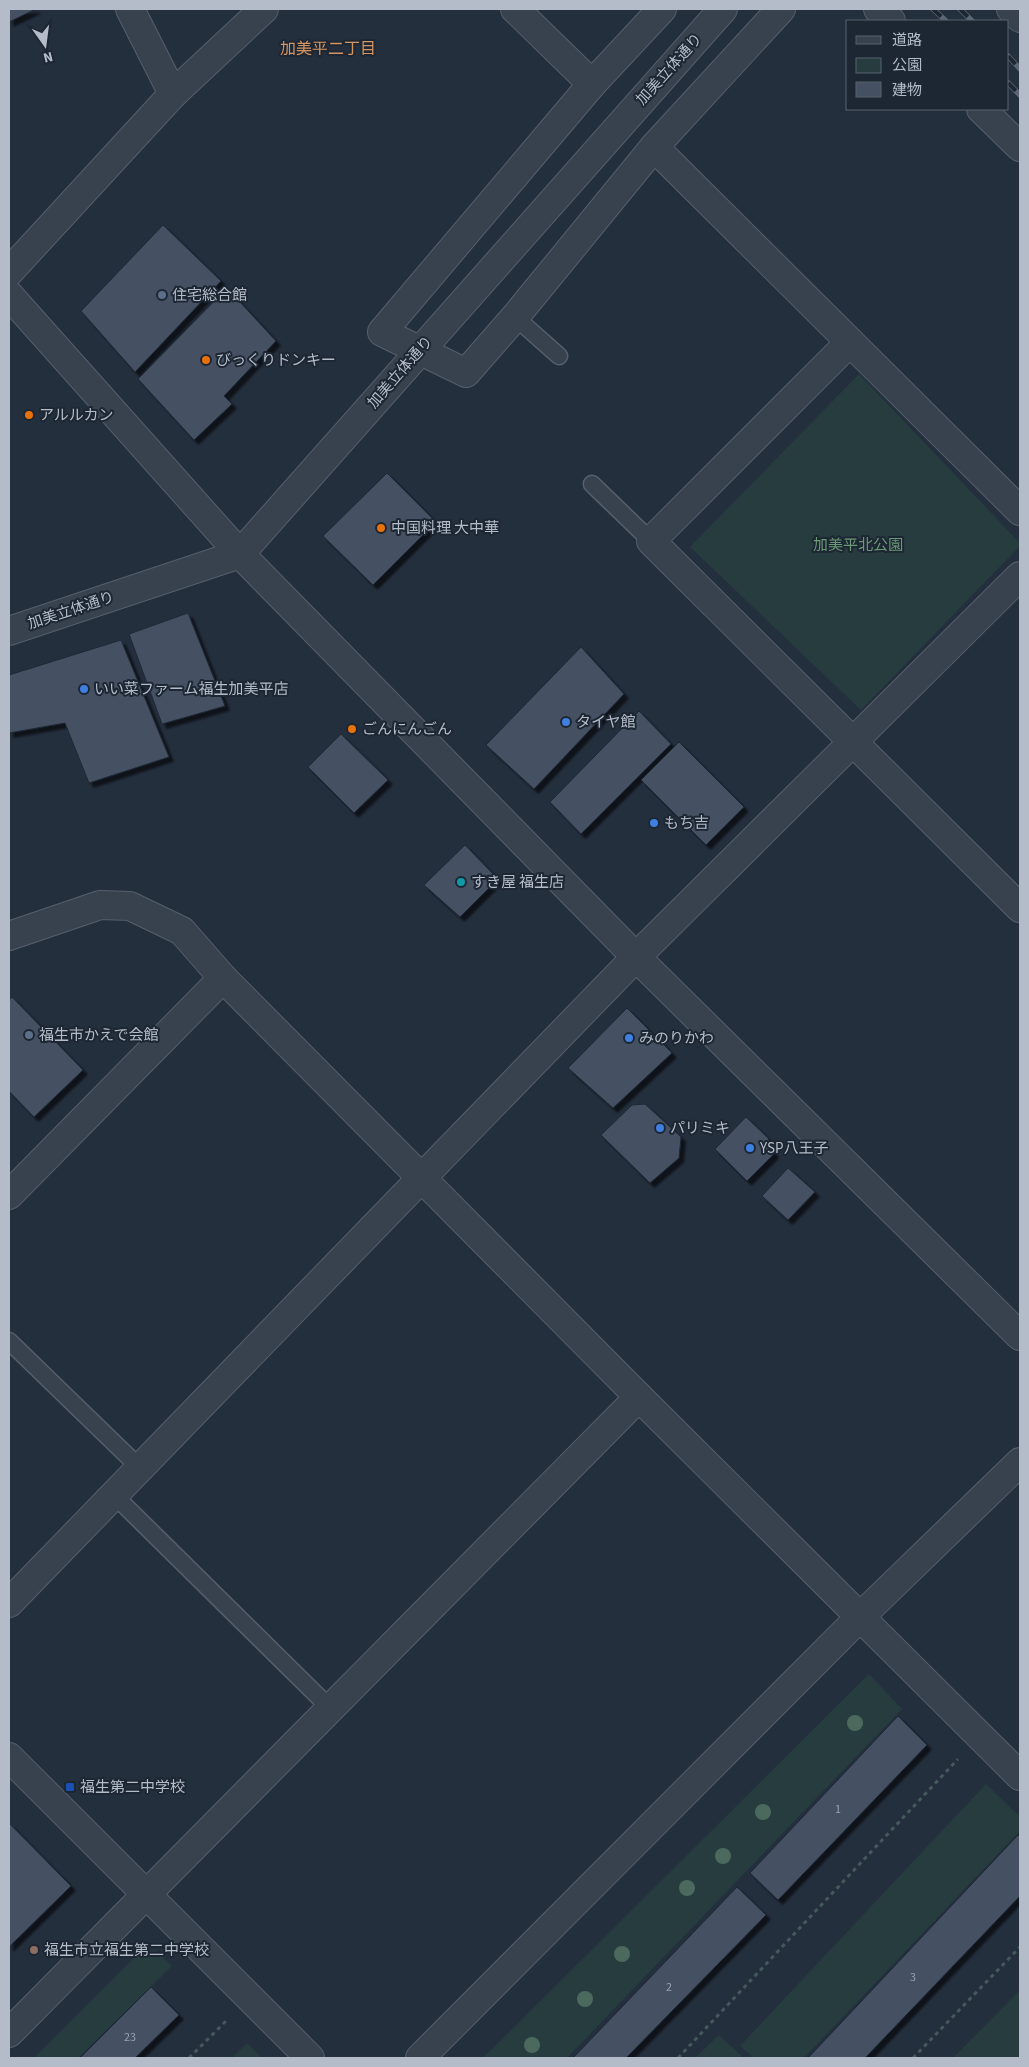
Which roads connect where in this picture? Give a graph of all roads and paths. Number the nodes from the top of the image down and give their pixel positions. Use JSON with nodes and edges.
{"nodes":[{"id":1,"x":130,"y":9,"type":"edge"},
{"id":2,"x":264,"y":9,"type":"edge"},
{"id":3,"x":516,"y":9,"type":"edge"},
{"id":4,"x":662,"y":9,"type":"edge"},
{"id":5,"x":723,"y":9,"type":"edge"},
{"id":6,"x":781,"y":9,"type":"edge"},
{"id":7,"x":878,"y":9,"type":"edge"},
{"id":8,"x":1011,"y":9,"type":"edge"},
{"id":9,"x":1020,"y":18,"type":"edge"},
{"id":10,"x":890,"y":20,"type":"edge"},
{"id":11,"x":592,"y":84,"type":"junction"},
{"id":12,"x":173,"y":94,"type":"junction"},
{"id":13,"x":982,"y":110,"type":"edge"},
{"id":14,"x":654,"y":147,"type":"junction"},
{"id":15,"x":1020,"y":147,"type":"edge"},
{"id":16,"x":9,"y":272,"type":"edge"},
{"id":17,"x":9,"y":295,"type":"edge"},
{"id":18,"x":515,"y":317,"type":"junction"},
{"id":19,"x":850,"y":342,"type":"junction"},
{"id":20,"x":418,"y":351,"type":"junction"},
{"id":21,"x":559,"y":356,"type":"dead end"},
{"id":22,"x":592,"y":484,"type":"dead end"},
{"id":23,"x":1020,"y":511,"type":"edge"},
{"id":24,"x":652,"y":541,"type":"junction"},
{"id":25,"x":240,"y":554,"type":"junction"},
{"id":26,"x":1020,"y":576,"type":"edge"},
{"id":27,"x":9,"y":631,"type":"edge"},
{"id":28,"x":853,"y":742,"type":"junction"},
{"id":29,"x":1020,"y":908,"type":"edge"},
{"id":30,"x":9,"y":936,"type":"edge"},
{"id":31,"x":636,"y":957,"type":"junction"},
{"id":32,"x":224,"y":978,"type":"junction"},
{"id":33,"x":423,"y":1177,"type":"junction"},
{"id":34,"x":9,"y":1195,"type":"edge"},
{"id":35,"x":1020,"y":1336,"type":"edge"},
{"id":36,"x":9,"y":1342,"type":"edge"},
{"id":37,"x":639,"y":1397,"type":"junction"},
{"id":38,"x":1020,"y":1462,"type":"edge"},
{"id":39,"x":140,"y":1468,"type":"junction"},
{"id":40,"x":114,"y":1495,"type":"junction"},
{"id":41,"x":9,"y":1603,"type":"edge"},
{"id":42,"x":860,"y":1617,"type":"junction"},
{"id":43,"x":330,"y":1709,"type":"junction"},
{"id":44,"x":9,"y":1756,"type":"edge"},
{"id":45,"x":961,"y":1756,"type":"dead end"},
{"id":46,"x":1020,"y":1776,"type":"edge"},
{"id":47,"x":148,"y":1894,"type":"junction"},
{"id":48,"x":1020,"y":1947,"type":"edge"},
{"id":49,"x":232,"y":2015,"type":"dead end"},
{"id":50,"x":9,"y":2033,"type":"edge"},
{"id":51,"x":189,"y":2058,"type":"edge"},
{"id":52,"x":310,"y":2058,"type":"edge"},
{"id":53,"x":420,"y":2058,"type":"edge"},
{"id":54,"x":678,"y":2058,"type":"edge"},
{"id":55,"x":913,"y":2058,"type":"edge"}],
"edges":[{"from":1,"to":12,"type":"street"},
{"from":2,"to":12,"type":"street"},
{"from":3,"to":11,"type":"street"},
{"from":4,"to":11,"type":"street"},
{"from":5,"to":20,"type":"street","name":"加美立体通り"},
{"from":6,"to":14,"type":"street"},
{"from":7,"to":10,"type":"street"},
{"from":8,"to":9,"type":"street"},
{"from":11,"to":20,"type":"street"},
{"from":12,"to":16,"type":"street"},
{"from":13,"to":15,"type":"street"},
{"from":14,"to":18,"type":"street"},
{"from":14,"to":19,"type":"street"},
{"from":17,"to":25,"type":"street"},
{"from":18,"to":20,"type":"street"},
{"from":18,"to":21,"type":"lane"},
{"from":19,"to":23,"type":"street"},
{"from":19,"to":24,"type":"street"},
{"from":20,"to":25,"type":"street","name":"加美立体通り"},
{"from":22,"to":24,"type":"lane"},
{"from":24,"to":28,"type":"street"},
{"from":25,"to":27,"type":"street","name":"加美立体通り"},
{"from":25,"to":31,"type":"street"},
{"from":26,"to":28,"type":"street"},
{"from":28,"to":29,"type":"street"},
{"from":28,"to":31,"type":"street"},
{"from":30,"to":32,"type":"street"},
{"from":31,"to":33,"type":"street"},
{"from":31,"to":35,"type":"street"},
{"from":32,"to":33,"type":"street"},
{"from":32,"to":34,"type":"street"},
{"from":33,"to":37,"type":"street"},
{"from":33,"to":39,"type":"street"},
{"from":36,"to":39,"type":"lane"},
{"from":37,"to":42,"type":"street"},
{"from":37,"to":43,"type":"street"},
{"from":38,"to":42,"type":"street"},
{"from":39,"to":40,"type":"street"},
{"from":40,"to":41,"type":"street"},
{"from":40,"to":43,"type":"lane"},
{"from":42,"to":46,"type":"street"},
{"from":42,"to":53,"type":"street"},
{"from":43,"to":47,"type":"street"},
{"from":44,"to":47,"type":"street"},
{"from":45,"to":54,"type":"path"},
{"from":47,"to":50,"type":"street"},
{"from":47,"to":52,"type":"street"},
{"from":48,"to":55,"type":"path"},
{"from":49,"to":51,"type":"path"}]}
